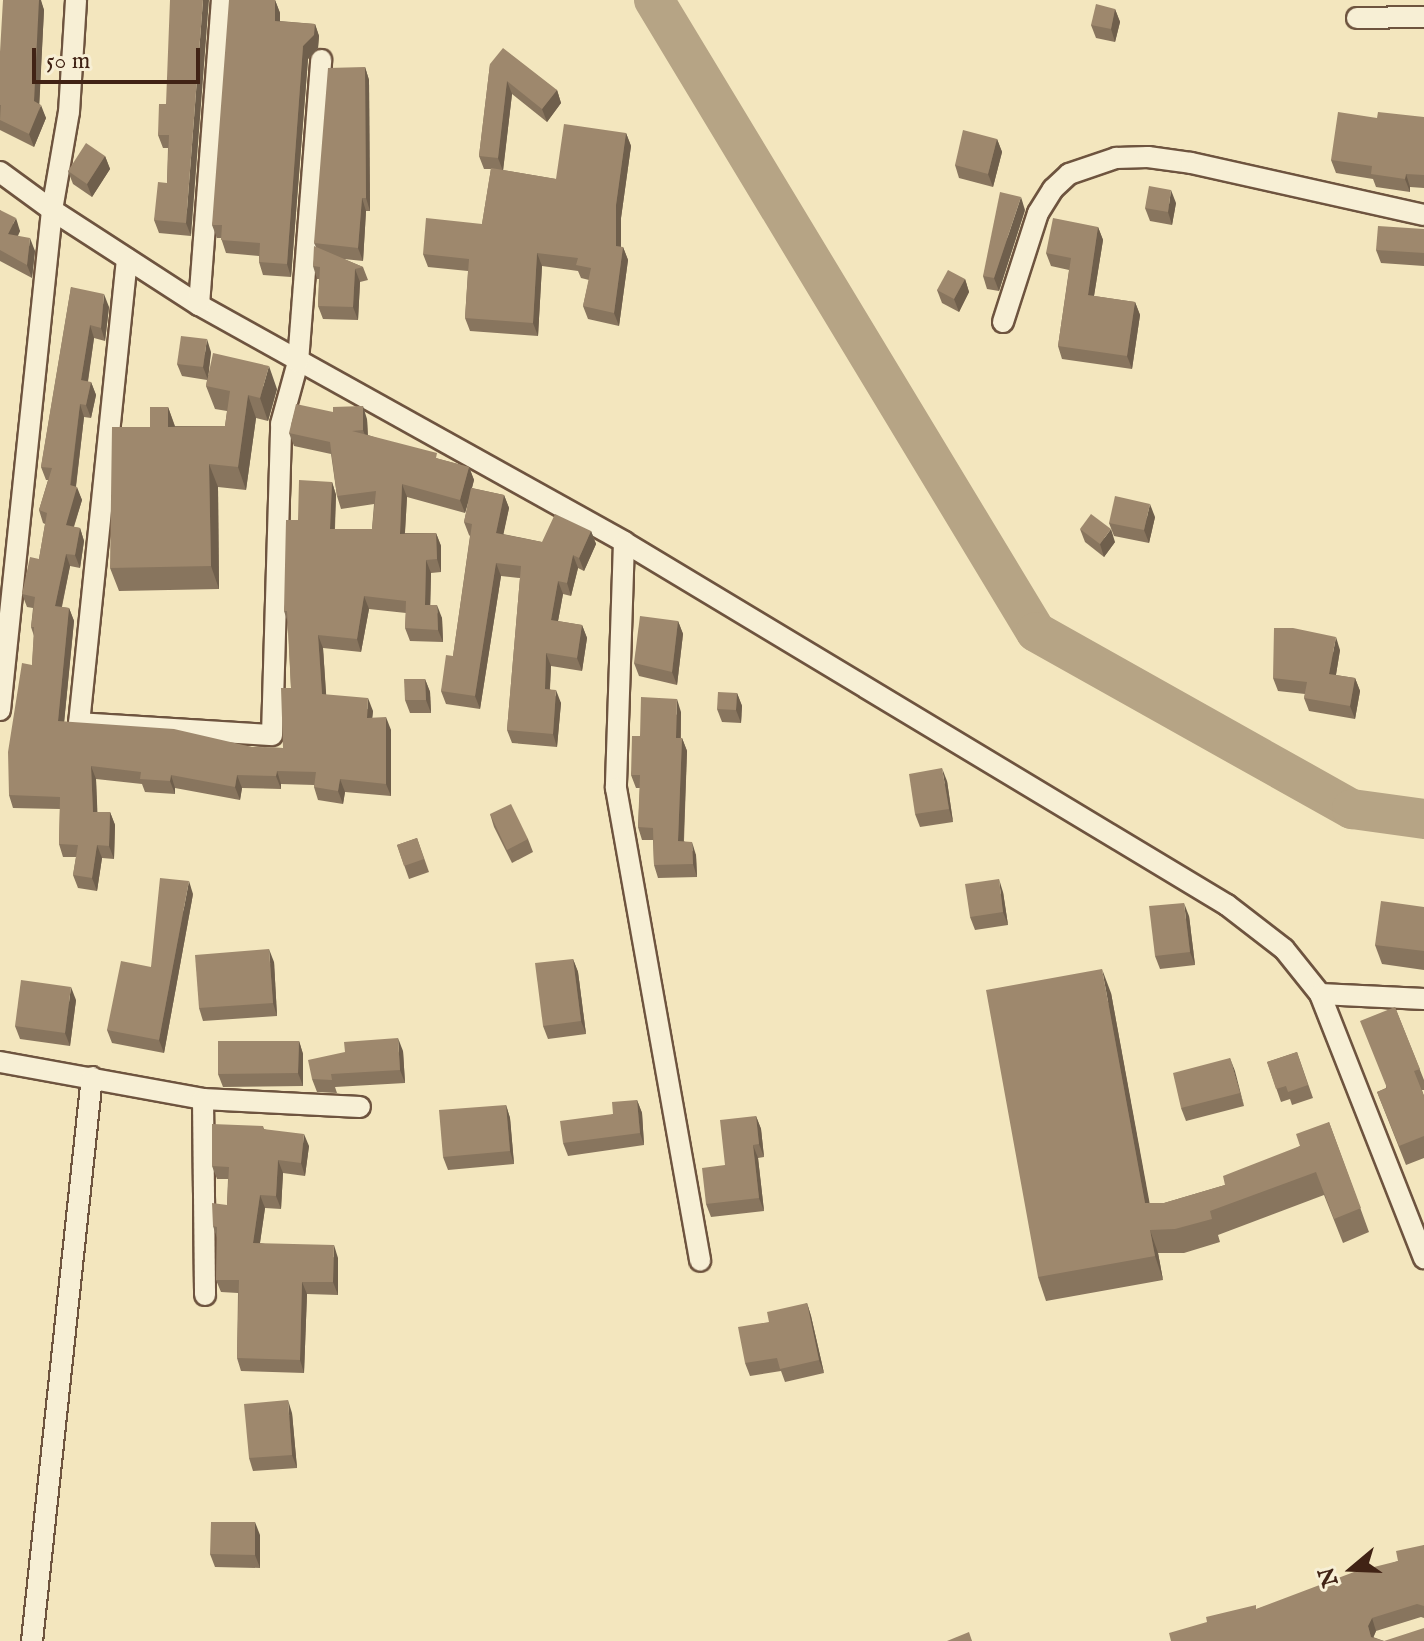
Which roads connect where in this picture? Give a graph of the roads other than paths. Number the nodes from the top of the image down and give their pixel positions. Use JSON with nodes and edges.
{"nodes":[{"id":1,"x":76,"y":0,"type":"edge"},
{"id":2,"x":222,"y":0,"type":"edge"},
{"id":3,"x":1424,"y":17,"type":"edge"},
{"id":4,"x":1357,"y":18,"type":"dead end"},
{"id":5,"x":321,"y":60,"type":"dead end"},
{"id":6,"x":0,"y":172,"type":"edge"},
{"id":7,"x":52,"y":210,"type":"junction"},
{"id":8,"x":1424,"y":215,"type":"edge"},
{"id":9,"x":127,"y":259,"type":"junction"},
{"id":10,"x":199,"y":305,"type":"junction"},
{"id":11,"x":1003,"y":322,"type":"dead end"},
{"id":12,"x":298,"y":362,"type":"junction"},
{"id":13,"x":624,"y":542,"type":"junction"},
{"id":14,"x":0,"y":710,"type":"edge"},
{"id":15,"x":1320,"y":994,"type":"junction"},
{"id":16,"x":1424,"y":999,"type":"edge"},
{"id":17,"x":0,"y":1062,"type":"edge"},
{"id":18,"x":92,"y":1077,"type":"junction"},
{"id":19,"x":203,"y":1099,"type":"junction"},
{"id":20,"x":360,"y":1107,"type":"dead end"},
{"id":21,"x":1424,"y":1258,"type":"edge"},
{"id":22,"x":700,"y":1261,"type":"dead end"},
{"id":23,"x":205,"y":1295,"type":"dead end"},
{"id":24,"x":32,"y":1641,"type":"edge"}],
"edges":[{"from":1,"to":7,"type":"street"},
{"from":2,"to":10,"type":"street"},
{"from":3,"to":4,"type":"street"},
{"from":5,"to":12,"type":"street"},
{"from":6,"to":7,"type":"street"},
{"from":7,"to":9,"type":"street"},
{"from":7,"to":14,"type":"street"},
{"from":8,"to":11,"type":"street"},
{"from":9,"to":10,"type":"street"},
{"from":9,"to":12,"type":"street"},
{"from":10,"to":12,"type":"street"},
{"from":12,"to":13,"type":"street"},
{"from":13,"to":15,"type":"street"},
{"from":13,"to":22,"type":"street"},
{"from":15,"to":16,"type":"street"},
{"from":15,"to":21,"type":"street"},
{"from":17,"to":18,"type":"street"},
{"from":18,"to":19,"type":"street"},
{"from":18,"to":24,"type":"street"},
{"from":19,"to":20,"type":"street"},
{"from":19,"to":23,"type":"street"}]}
